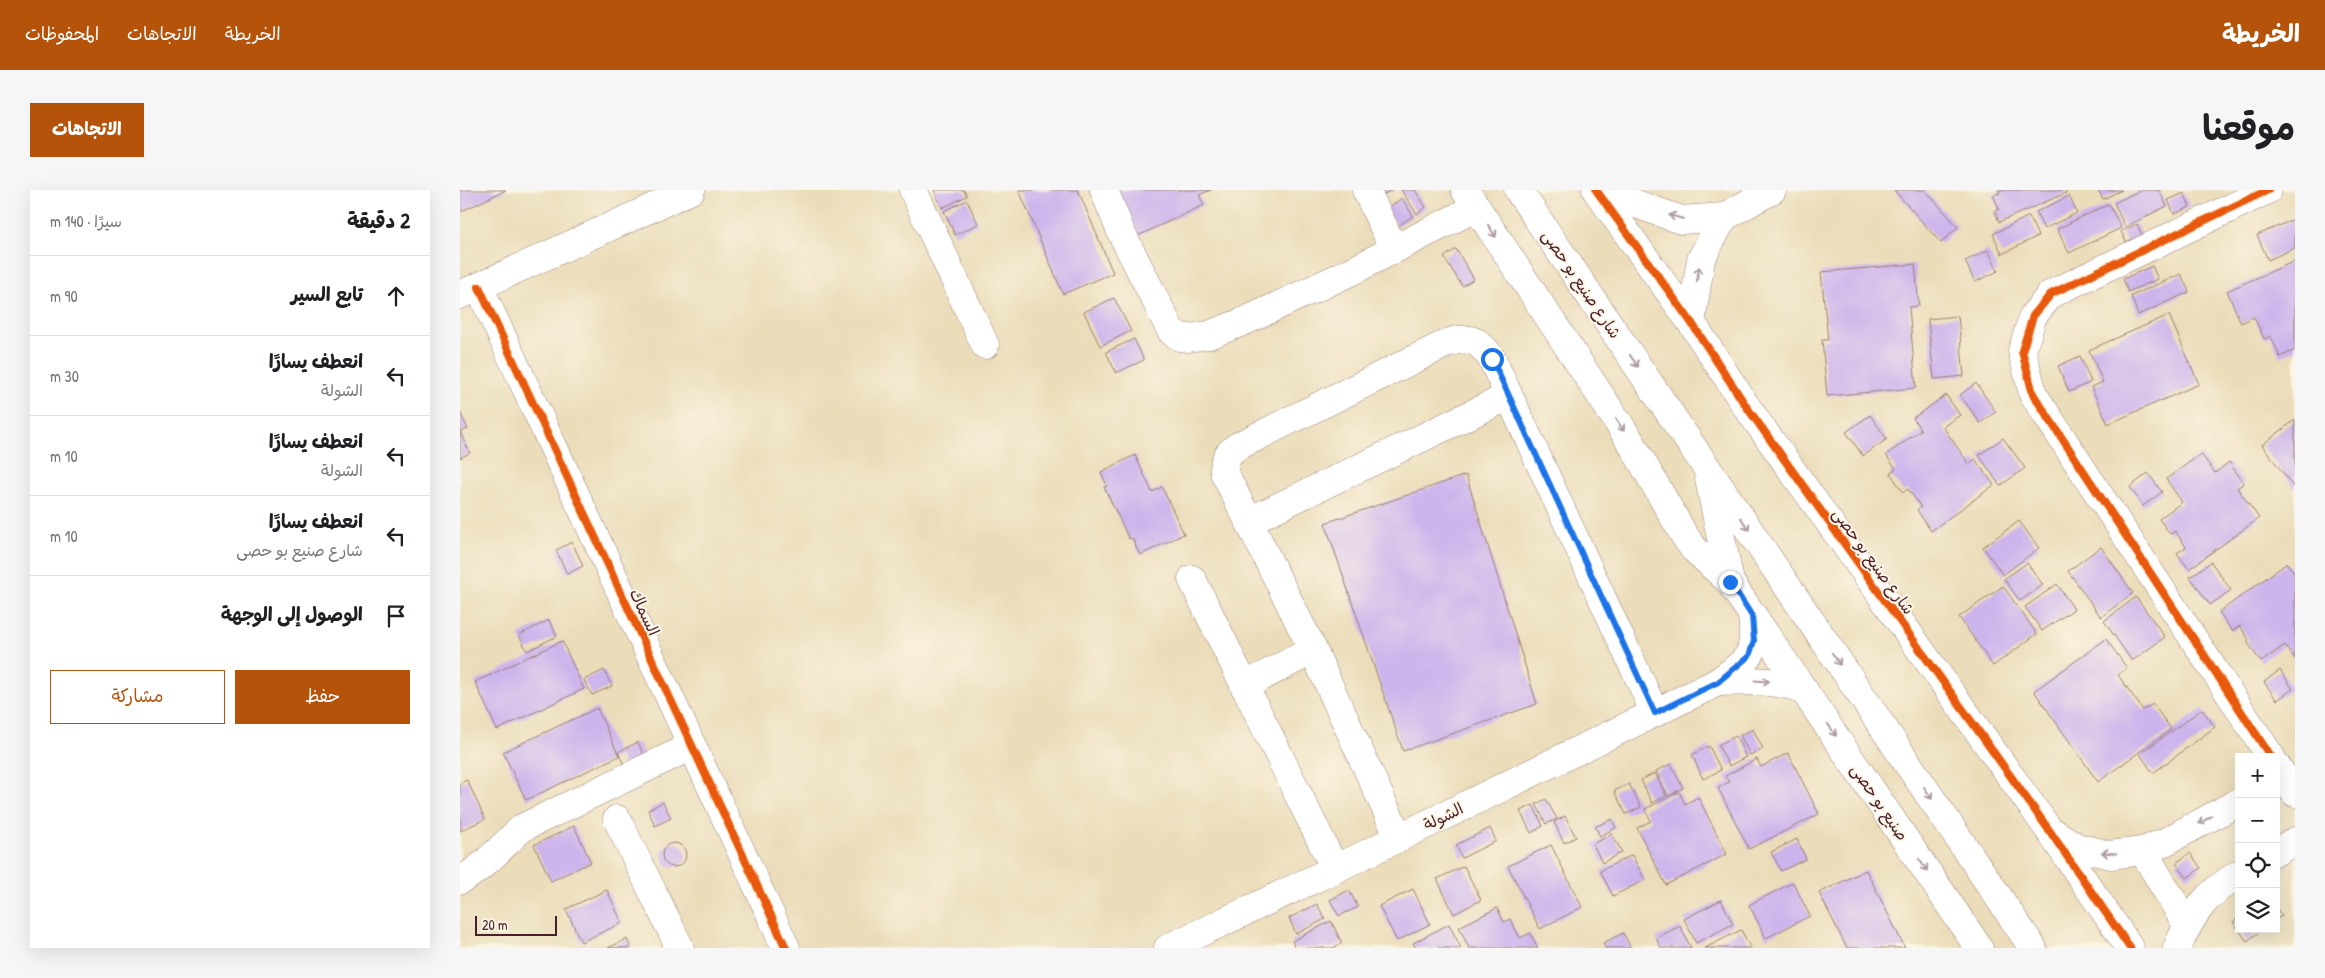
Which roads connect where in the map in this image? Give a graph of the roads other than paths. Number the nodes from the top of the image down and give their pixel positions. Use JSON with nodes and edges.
{"nodes":[{"id":1,"x":691,"y":190,"type":"edge"},
{"id":2,"x":913,"y":190,"type":"edge"},
{"id":3,"x":1104,"y":190,"type":"edge"},
{"id":4,"x":1366,"y":190,"type":"edge"},
{"id":5,"x":1518,"y":190,"type":"edge"},
{"id":6,"x":1597,"y":190,"type":"edge"},
{"id":7,"x":1772,"y":190,"type":"edge"},
{"id":8,"x":2268,"y":190,"type":"edge"},
{"id":9,"x":1471,"y":199,"type":"edge"},
{"id":10,"x":1724,"y":217,"type":"junction"},
{"id":11,"x":1394,"y":249,"type":"junction"},
{"id":12,"x":469,"y":291,"type":"edge"},
{"id":13,"x":1691,"y":322,"type":"junction"},
{"id":14,"x":985,"y":346,"type":"dead end"},
{"id":15,"x":1510,"y":396,"type":"junction"},
{"id":16,"x":1707,"y":468,"type":"junction"},
{"id":17,"x":1249,"y":521,"type":"junction"},
{"id":18,"x":1192,"y":579,"type":"dead end"},
{"id":19,"x":1730,"y":582,"type":"junction"},
{"id":20,"x":1752,"y":616,"type":"junction"},
{"id":21,"x":1313,"y":650,"type":"junction"},
{"id":22,"x":1718,"y":682,"type":"junction"},
{"id":23,"x":1244,"y":686,"type":"junction"},
{"id":24,"x":1804,"y":690,"type":"junction"},
{"id":25,"x":1655,"y":713,"type":"junction"},
{"id":26,"x":692,"y":746,"type":"junction"},
{"id":27,"x":2283,"y":774,"type":"edge"},
{"id":28,"x":2235,"y":804,"type":"edge"},
{"id":29,"x":617,"y":819,"type":"dead end"},
{"id":30,"x":2048,"y":830,"type":"junction"},
{"id":31,"x":1399,"y":838,"type":"junction"},
{"id":32,"x":2295,"y":841,"type":"edge"},
{"id":33,"x":2280,"y":850,"type":"edge"},
{"id":34,"x":2143,"y":851,"type":"junction"},
{"id":35,"x":1335,"y":870,"type":"junction"},
{"id":36,"x":2235,"y":876,"type":"edge"},
{"id":37,"x":460,"y":880,"type":"edge"},
{"id":38,"x":1956,"y":913,"type":"junction"},
{"id":39,"x":2182,"y":937,"type":"edge"},
{"id":40,"x":680,"y":948,"type":"edge"},
{"id":41,"x":786,"y":948,"type":"edge"},
{"id":42,"x":1168,"y":948,"type":"edge"},
{"id":43,"x":1965,"y":948,"type":"edge"},
{"id":44,"x":1979,"y":948,"type":"edge"},
{"id":45,"x":2033,"y":948,"type":"edge"},
{"id":46,"x":2130,"y":948,"type":"edge"}],
"edges":[{"from":1,"to":12,"type":"street","name":"السماك"},
{"from":2,"to":14,"type":"street"},
{"from":3,"to":11,"type":"street"},
{"from":4,"to":11,"type":"street"},
{"from":5,"to":16,"type":"street","name":"شارع صنيع بو حصى","one_way":true},
{"from":10,"to":6,"type":"street","one_way":true},
{"from":6,"to":13,"type":"street","name":"شارع صنيع بو حصى"},
{"from":7,"to":10,"type":"street"},
{"from":8,"to":27,"type":"street"},
{"from":9,"to":11,"type":"street"},
{"from":9,"to":19,"type":"street","one_way":true},
{"from":13,"to":10,"type":"street","one_way":true},
{"from":12,"to":26,"type":"street","name":"السماك"},
{"from":13,"to":30,"type":"street","name":"شارع صنيع بو حصى"},
{"from":15,"to":17,"type":"street"},
{"from":15,"to":17,"type":"street"},
{"from":15,"to":25,"type":"street"},
{"from":16,"to":19,"type":"street"},
{"from":16,"to":45,"type":"street","name":"شارع صنيع بو حصى","one_way":true},
{"from":17,"to":21,"type":"street"},
{"from":18,"to":23,"type":"street"},
{"from":19,"to":20,"type":"street"},
{"from":20,"to":22,"type":"street","name":"الشولة"},
{"from":20,"to":24,"type":"street"},
{"from":21,"to":23,"type":"street"},
{"from":21,"to":31,"type":"street"},
{"from":22,"to":24,"type":"street","name":"الشولة","one_way":true},
{"from":22,"to":25,"type":"street","name":"الشولة"},
{"from":23,"to":35,"type":"street"},
{"from":24,"to":38,"type":"street","name":"صنيع بو حصى","one_way":true},
{"from":25,"to":31,"type":"street","name":"الشولة"},
{"from":26,"to":37,"type":"street"},
{"from":26,"to":41,"type":"street","name":"السماك"},
{"from":28,"to":34,"type":"street","one_way":true},
{"from":29,"to":40,"type":"street"},
{"from":34,"to":30,"type":"street","one_way":true},
{"from":30,"to":46,"type":"street","name":"شارع صنيع بو حصى"},
{"from":31,"to":35,"type":"street","name":"الشولة"},
{"from":32,"to":33,"type":"street"},
{"from":34,"to":39,"type":"street"},
{"from":35,"to":42,"type":"street","name":"الشولة"},
{"from":36,"to":39,"type":"street"},
{"from":38,"to":43,"type":"street"},
{"from":38,"to":44,"type":"street"}]}
